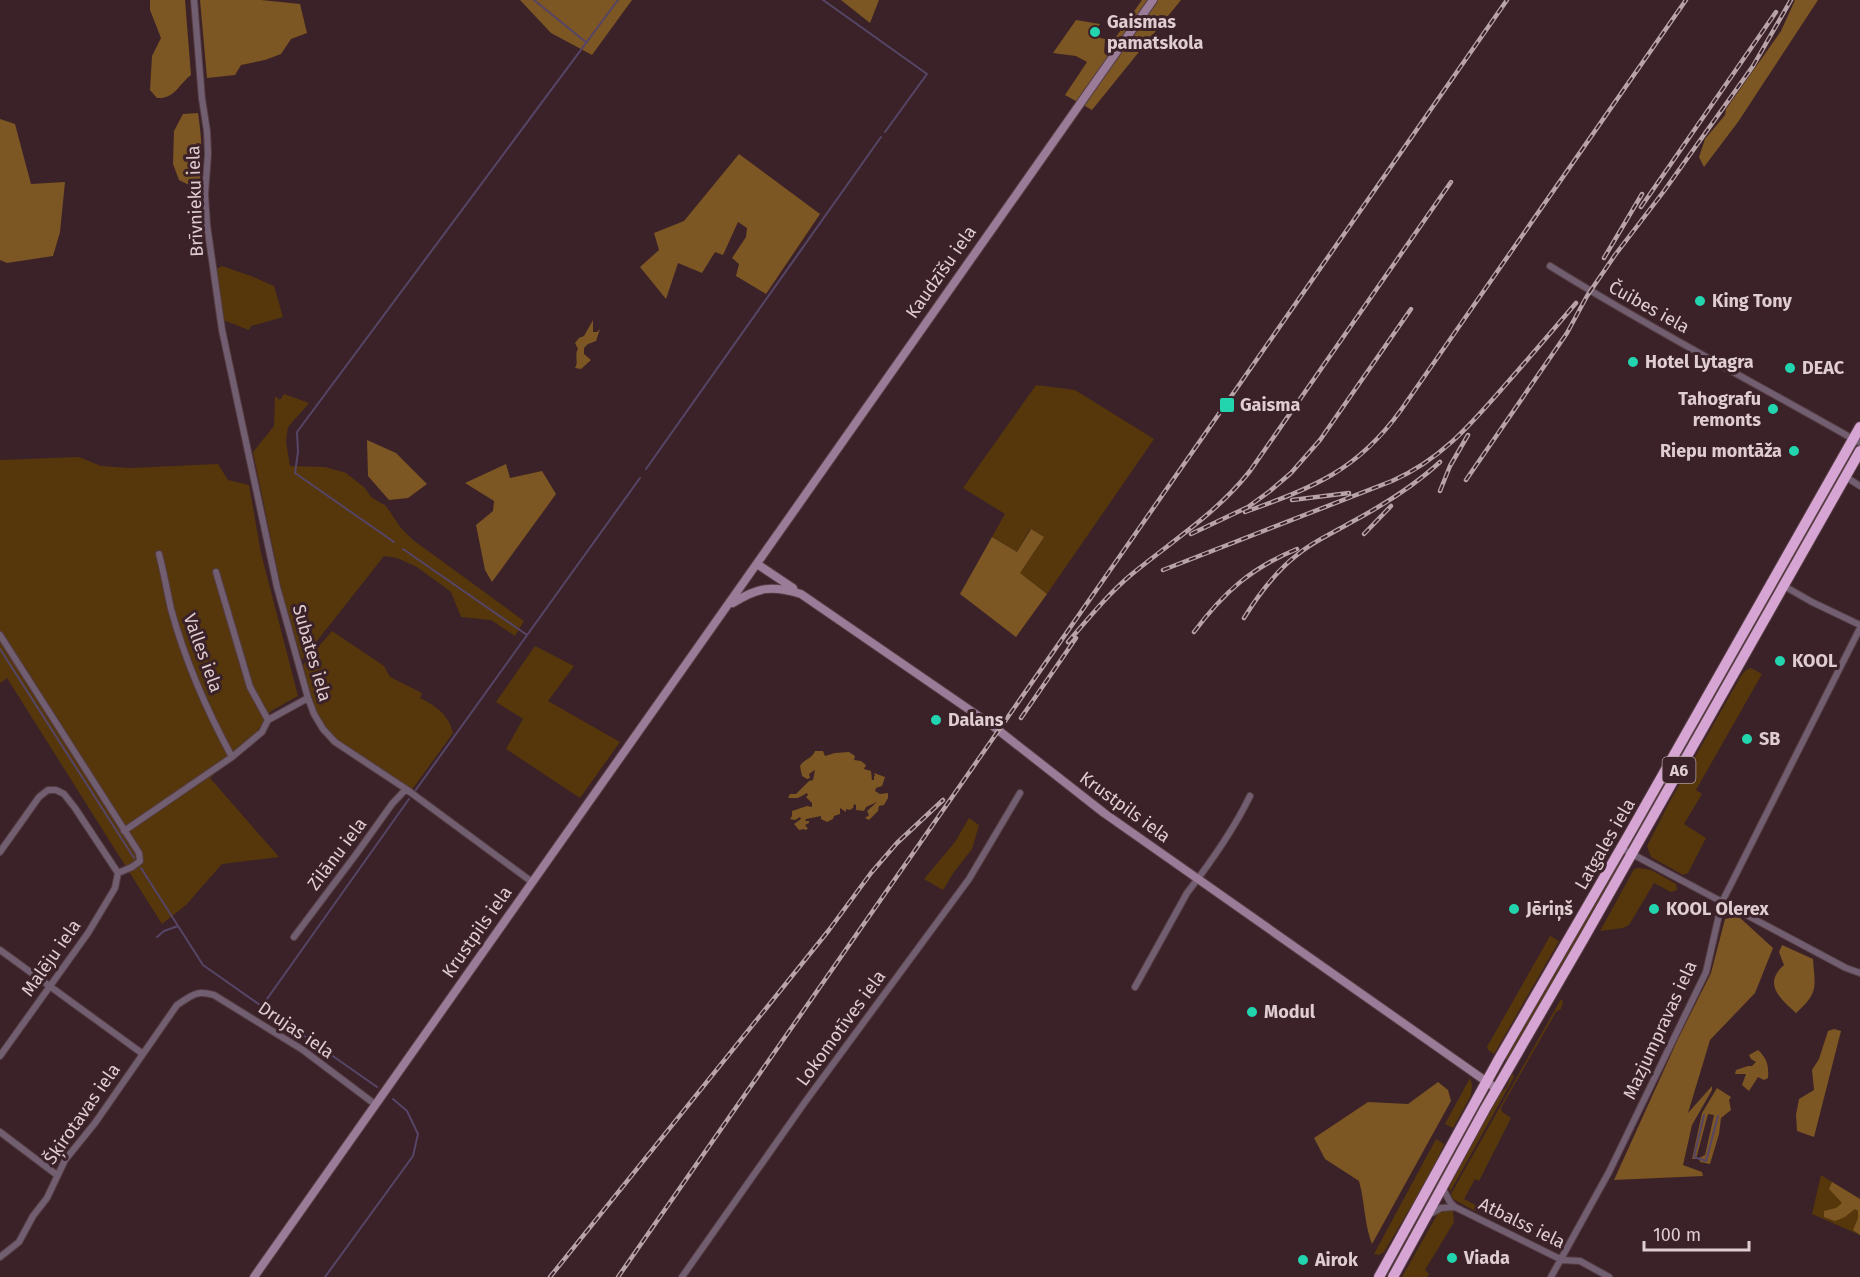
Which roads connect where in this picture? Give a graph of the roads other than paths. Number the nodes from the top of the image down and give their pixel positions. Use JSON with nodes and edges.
{"nodes":[{"id":1,"x":194,"y":0,"type":"edge"},
{"id":2,"x":1153,"y":0,"type":"edge"},
{"id":3,"x":1550,"y":266,"type":"dead end"},
{"id":4,"x":1860,"y":427,"type":"edge"},
{"id":5,"x":245,"y":435,"type":"joint"},
{"id":6,"x":1857,"y":441,"type":"edge"},
{"id":7,"x":1860,"y":451,"type":"edge"},
{"id":8,"x":1846,"y":477,"type":"junction"},
{"id":9,"x":1860,"y":486,"type":"edge"},
{"id":10,"x":159,"y":555,"type":"dead end"},
{"id":11,"x":757,"y":564,"type":"junction"},
{"id":12,"x":216,"y":572,"type":"dead end"},
{"id":13,"x":1784,"y":586,"type":"junction"},
{"id":14,"x":801,"y":594,"type":"junction"},
{"id":15,"x":728,"y":607,"type":"junction"},
{"id":16,"x":1860,"y":627,"type":"edge"},
{"id":17,"x":0,"y":635,"type":"edge"},
{"id":18,"x":308,"y":698,"type":"junction"},
{"id":19,"x":268,"y":720,"type":"junction"},
{"id":20,"x":232,"y":757,"type":"junction"},
{"id":21,"x":406,"y":789,"type":"junction"},
{"id":22,"x":1020,"y":793,"type":"dead end"},
{"id":23,"x":1250,"y":796,"type":"dead end"},
{"id":24,"x":124,"y":831,"type":"junction"},
{"id":25,"x":1621,"y":848,"type":"junction"},
{"id":26,"x":0,"y":852,"type":"edge"},
{"id":27,"x":1632,"y":853,"type":"junction"},
{"id":28,"x":118,"y":873,"type":"junction"},
{"id":29,"x":1198,"y":880,"type":"junction"},
{"id":30,"x":532,"y":882,"type":"junction"},
{"id":31,"x":1722,"y":902,"type":"junction"},
{"id":32,"x":294,"y":937,"type":"dead end"},
{"id":33,"x":0,"y":950,"type":"edge"},
{"id":34,"x":1860,"y":973,"type":"edge"},
{"id":35,"x":50,"y":987,"type":"junction"},
{"id":36,"x":1135,"y":987,"type":"dead end"},
{"id":37,"x":195,"y":993,"type":"joint"},
{"id":38,"x":143,"y":1054,"type":"junction"},
{"id":39,"x":0,"y":1056,"type":"edge"},
{"id":40,"x":1487,"y":1082,"type":"junction"},
{"id":41,"x":1497,"y":1089,"type":"junction"},
{"id":42,"x":376,"y":1105,"type":"junction"},
{"id":43,"x":0,"y":1132,"type":"edge"},
{"id":44,"x":57,"y":1175,"type":"junction"},
{"id":45,"x":1442,"y":1186,"type":"junction"},
{"id":46,"x":1455,"y":1207,"type":"junction"},
{"id":47,"x":1428,"y":1215,"type":"junction"},
{"id":48,"x":0,"y":1257,"type":"edge"},
{"id":49,"x":1562,"y":1260,"type":"junction"},
{"id":50,"x":254,"y":1277,"type":"edge"},
{"id":51,"x":682,"y":1277,"type":"edge"},
{"id":52,"x":1379,"y":1277,"type":"edge"},
{"id":53,"x":1393,"y":1277,"type":"edge"},
{"id":54,"x":1551,"y":1277,"type":"edge"},
{"id":55,"x":1608,"y":1277,"type":"edge"}],
"edges":[{"from":1,"to":5,"type":"street","name":"Brīvnieku iela"},
{"from":2,"to":11,"type":"street","name":"Kaudzīšu iela"},
{"from":3,"to":6,"type":"street","name":"Čuibes iela"},
{"from":4,"to":6,"type":"highway","name":"Latgales iela","number":"A6"},
{"from":5,"to":18,"type":"street","name":"Subates iela"},
{"from":6,"to":25,"type":"highway","name":"Latgales iela","number":"A6"},
{"from":7,"to":8,"type":"highway","name":"Latgales iela","number":"A6"},
{"from":8,"to":9,"type":"street"},
{"from":8,"to":13,"type":"highway","name":"Latgales iela","number":"A6"},
{"from":10,"to":20,"type":"street","name":"Valles iela"},
{"from":11,"to":14,"type":"street"},
{"from":11,"to":15,"type":"street","name":"Krustpils iela"},
{"from":12,"to":19,"type":"street"},
{"from":13,"to":16,"type":"street"},
{"from":13,"to":27,"type":"highway","name":"Latgales iela","number":"A6"},
{"from":14,"to":15,"type":"street","name":"Krustpils iela"},
{"from":14,"to":29,"type":"street","name":"Krustpils iela"},
{"from":15,"to":30,"type":"street","name":"Krustpils iela"},
{"from":16,"to":31,"type":"street","name":"Mazjumpravas iela"},
{"from":17,"to":24,"type":"street"},
{"from":18,"to":19,"type":"street"},
{"from":18,"to":21,"type":"street","name":"Subates iela"},
{"from":19,"to":20,"type":"street"},
{"from":20,"to":24,"type":"street"},
{"from":21,"to":30,"type":"street","name":"Subates iela"},
{"from":21,"to":32,"type":"street","name":"Zilānu iela"},
{"from":22,"to":51,"type":"street","name":"Lokomotīves iela"},
{"from":23,"to":29,"type":"street"},
{"from":24,"to":28,"type":"street"},
{"from":25,"to":27,"type":"street"},
{"from":25,"to":40,"type":"highway","name":"Latgales iela","number":"A6"},
{"from":26,"to":28,"type":"street"},
{"from":27,"to":31,"type":"street"},
{"from":27,"to":41,"type":"highway","name":"Latgales iela","number":"A6"},
{"from":28,"to":35,"type":"street","name":"Malēju iela"},
{"from":29,"to":36,"type":"street"},
{"from":29,"to":40,"type":"street","name":"Krustpils iela"},
{"from":30,"to":42,"type":"street","name":"Krustpils iela"},
{"from":31,"to":34,"type":"street"},
{"from":31,"to":49,"type":"street","name":"Mazjumpravas iela"},
{"from":33,"to":35,"type":"street"},
{"from":35,"to":38,"type":"street"},
{"from":35,"to":39,"type":"street","name":"Malēju iela"},
{"from":37,"to":38,"type":"street","name":"Šķirotavas iela"},
{"from":37,"to":42,"type":"street","name":"Drujas iela"},
{"from":38,"to":44,"type":"street","name":"Šķirotavas iela"},
{"from":40,"to":41,"type":"street","name":"Krustpils iela"},
{"from":40,"to":52,"type":"highway","name":"Latgales iela","number":"A6"},
{"from":41,"to":45,"type":"highway","name":"Latgales iela","number":"A6"},
{"from":42,"to":50,"type":"street","name":"Krustpils iela"},
{"from":43,"to":44,"type":"street"},
{"from":44,"to":48,"type":"street","name":"Šķirotavas iela"},
{"from":45,"to":46,"type":"street","name":"Atbalss iela"},
{"from":45,"to":47,"type":"highway","name":"Latgales iela","number":"A6"},
{"from":46,"to":47,"type":"street","name":"Atbalss iela"},
{"from":46,"to":49,"type":"street","name":"Atbalss iela"},
{"from":47,"to":53,"type":"highway","name":"Latgales iela","number":"A6"},
{"from":49,"to":54,"type":"street","name":"Mazjumpravas iela"},
{"from":49,"to":55,"type":"street","name":"Atbalss iela"}]}
